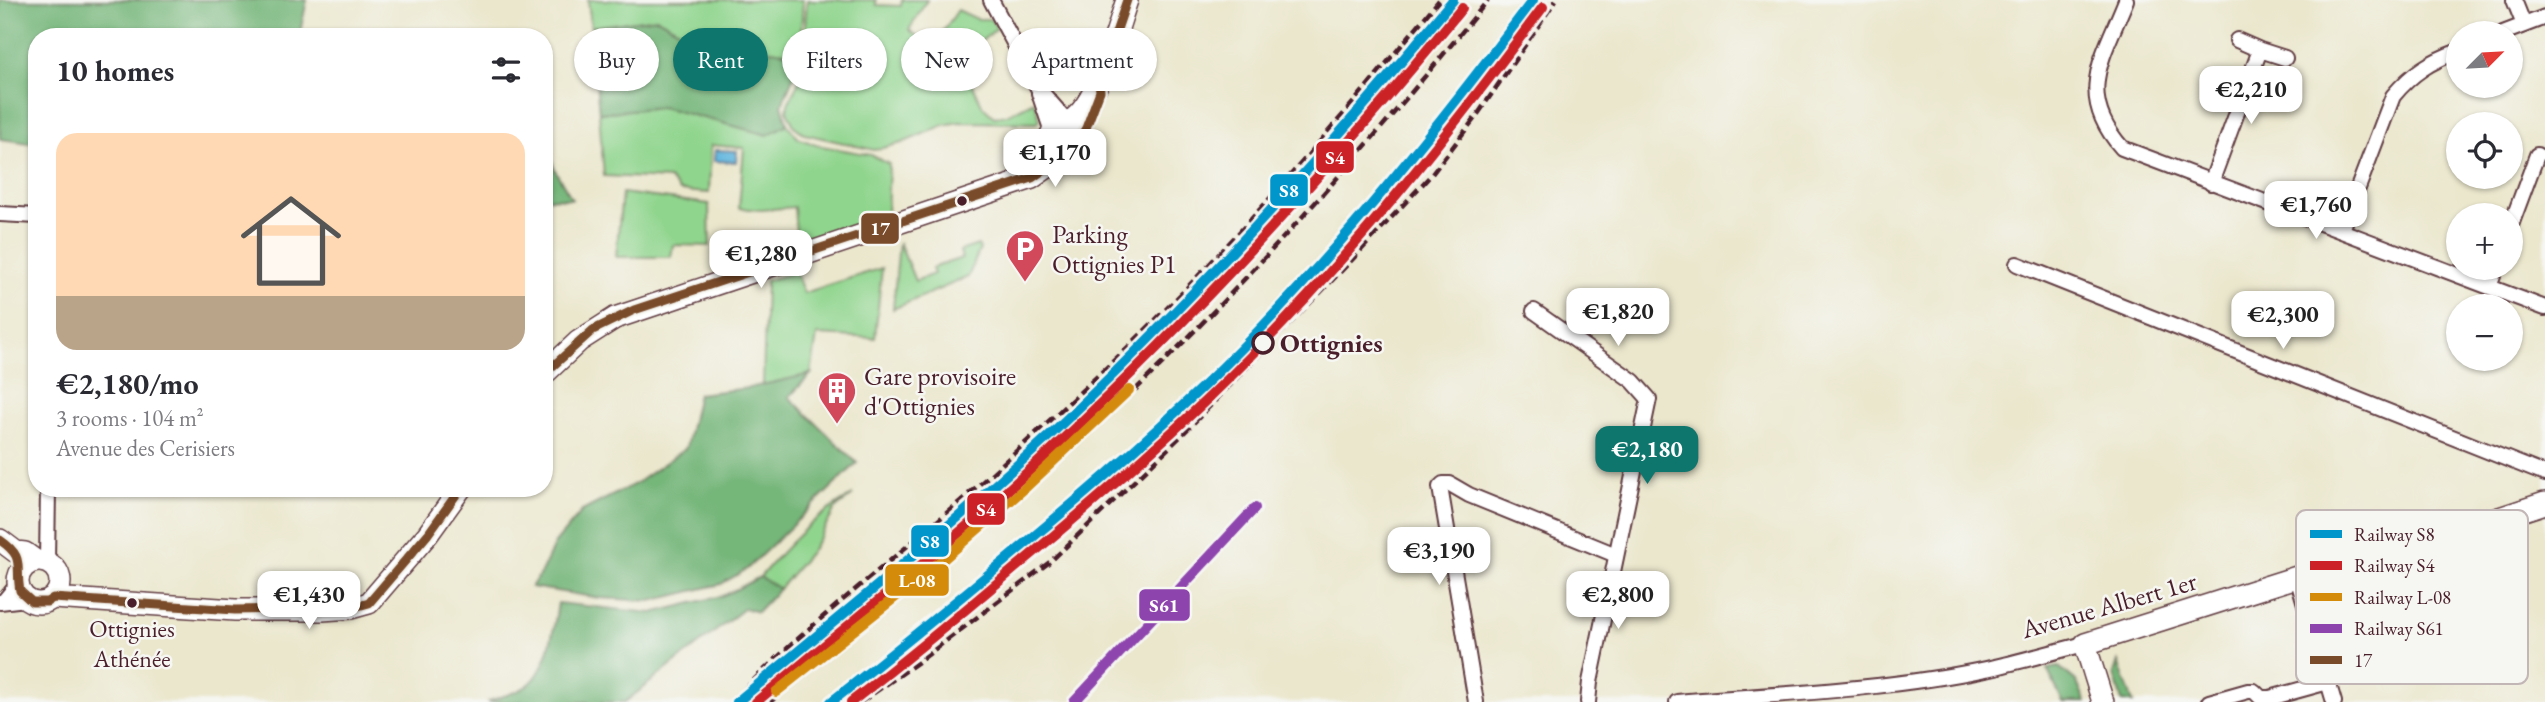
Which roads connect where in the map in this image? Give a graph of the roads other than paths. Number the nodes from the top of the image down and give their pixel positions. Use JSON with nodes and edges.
{"nodes":[{"id":1,"x":1127,"y":0,"type":"edge"},
{"id":2,"x":2126,"y":0,"type":"edge"},
{"id":3,"x":2514,"y":0,"type":"edge"},
{"id":4,"x":992,"y":1,"type":"edge"},
{"id":5,"x":2545,"y":17,"type":"edge"},
{"id":6,"x":2523,"y":21,"type":"edge"},
{"id":7,"x":2524,"y":24,"type":"edge"},
{"id":8,"x":2237,"y":40,"type":"dead end"},
{"id":9,"x":2260,"y":50,"type":"junction"},
{"id":10,"x":2446,"y":57,"type":"edge"},
{"id":11,"x":2285,"y":58,"type":"dead end"},
{"id":12,"x":1064,"y":132,"type":"junction"},
{"id":13,"x":2537,"y":155,"type":"dead end"},
{"id":14,"x":2211,"y":183,"type":"junction"},
{"id":15,"x":2519,"y":203,"type":"edge"},
{"id":16,"x":0,"y":214,"type":"edge"},
{"id":17,"x":28,"y":216,"type":"edge"},
{"id":18,"x":2342,"y":230,"type":"junction"},
{"id":19,"x":2017,"y":264,"type":"dead end"},
{"id":20,"x":2492,"y":280,"type":"edge"},
{"id":21,"x":2489,"y":287,"type":"junction"},
{"id":22,"x":2545,"y":308,"type":"edge"},
{"id":23,"x":1534,"y":311,"type":"dead end"},
{"id":24,"x":553,"y":366,"type":"edge"},
{"id":25,"x":2540,"y":472,"type":"edge"},
{"id":26,"x":2545,"y":489,"type":"edge"},
{"id":27,"x":46,"y":497,"type":"edge"},
{"id":28,"x":455,"y":497,"type":"edge"},
{"id":29,"x":2545,"y":503,"type":"edge"},
{"id":30,"x":2524,"y":510,"type":"edge"},
{"id":31,"x":1616,"y":555,"type":"junction"},
{"id":32,"x":28,"y":568,"type":"edge"},
{"id":33,"x":2296,"y":577,"type":"edge"},
{"id":34,"x":82,"y":599,"type":"junction"},
{"id":35,"x":2,"y":601,"type":"edge"},
{"id":36,"x":2085,"y":644,"type":"junction"},
{"id":37,"x":2321,"y":684,"type":"edge"},
{"id":38,"x":2329,"y":684,"type":"edge"},
{"id":39,"x":1741,"y":700,"type":"edge"},
{"id":40,"x":1476,"y":702,"type":"edge"},
{"id":41,"x":1588,"y":702,"type":"edge"},
{"id":42,"x":1677,"y":702,"type":"edge"},
{"id":43,"x":2103,"y":702,"type":"edge"},
{"id":44,"x":2209,"y":702,"type":"edge"},
{"id":45,"x":2334,"y":702,"type":"edge"}],
"edges":[{"from":1,"to":12,"type":"street"},
{"from":2,"to":14,"type":"street"},
{"from":3,"to":6,"type":"street"},
{"from":4,"to":12,"type":"street"},
{"from":5,"to":7,"type":"street"},
{"from":8,"to":9,"type":"street"},
{"from":9,"to":11,"type":"street"},
{"from":9,"to":14,"type":"street"},
{"from":10,"to":18,"type":"street"},
{"from":12,"to":24,"type":"street"},
{"from":13,"to":15,"type":"street"},
{"from":14,"to":18,"type":"street"},
{"from":16,"to":17,"type":"street"},
{"from":18,"to":21,"type":"street"},
{"from":19,"to":25,"type":"street"},
{"from":20,"to":21,"type":"street"},
{"from":21,"to":22,"type":"street"},
{"from":23,"to":31,"type":"street"},
{"from":25,"to":26,"type":"street"},
{"from":27,"to":32,"type":"street"},
{"from":28,"to":34,"type":"street"},
{"from":29,"to":30,"type":"street","name":"Avenue Albert 1er"},
{"from":31,"to":40,"type":"street"},
{"from":31,"to":41,"type":"street"},
{"from":32,"to":34,"type":"street"},
{"from":32,"to":34,"type":"street"},
{"from":32,"to":35,"type":"street"},
{"from":33,"to":36,"type":"street","name":"Avenue Albert 1er"},
{"from":36,"to":39,"type":"street","name":"Avenue Albert 1er"},
{"from":36,"to":43,"type":"street"},
{"from":37,"to":44,"type":"street"},
{"from":38,"to":45,"type":"street"},
{"from":39,"to":42,"type":"street","name":"Avenue Albert 1er"}]}
